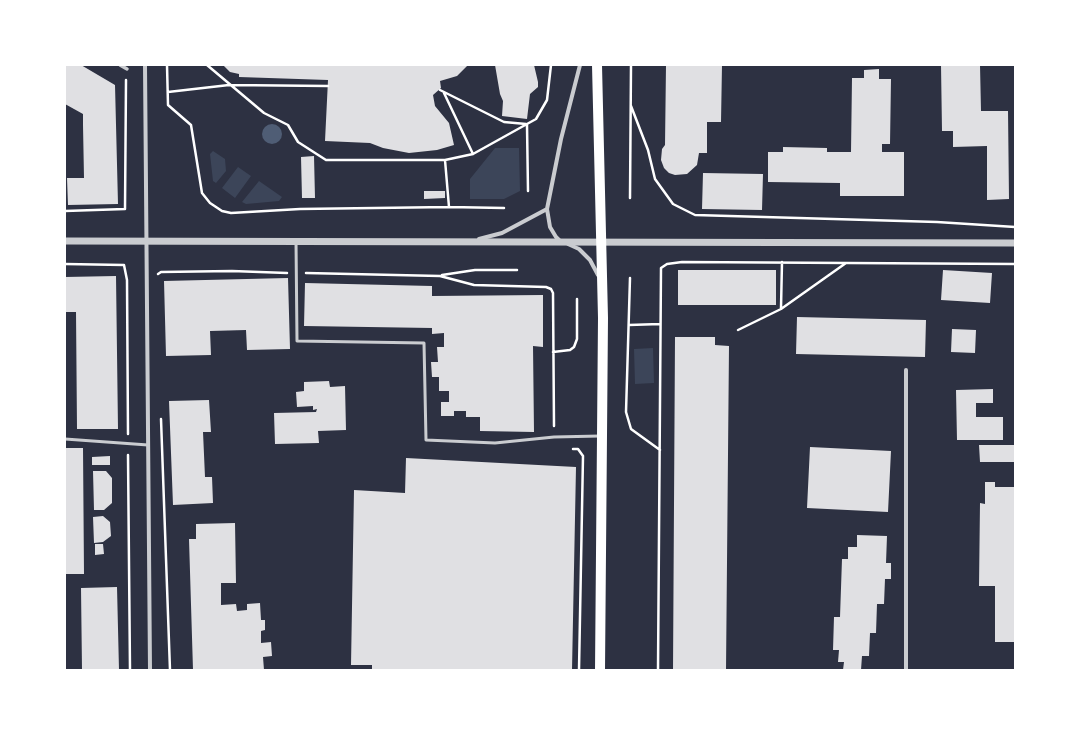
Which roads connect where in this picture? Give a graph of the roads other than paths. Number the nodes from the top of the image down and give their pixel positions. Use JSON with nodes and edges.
{"nodes":[{"id":1,"x":120,"y":65,"type":"edge"},
{"id":2,"x":145,"y":65,"type":"edge"},
{"id":3,"x":580,"y":65,"type":"edge"},
{"id":4,"x":597,"y":65,"type":"edge"},
{"id":5,"x":127,"y":69,"type":"road end"},
{"id":6,"x":547,"y":209,"type":"junction"},
{"id":7,"x":65,"y":241,"type":"edge"},
{"id":8,"x":296,"y":241,"type":"junction"},
{"id":9,"x":461,"y":241,"type":"junction"},
{"id":10,"x":146,"y":242,"type":"junction"},
{"id":11,"x":563,"y":243,"type":"junction"},
{"id":12,"x":602,"y":243,"type":"junction"},
{"id":13,"x":1015,"y":243,"type":"edge"},
{"id":14,"x":603,"y":295,"type":"junction"},
{"id":15,"x":906,"y":370,"type":"dead end"},
{"id":16,"x":603,"y":435,"type":"junction"},
{"id":17,"x":65,"y":439,"type":"edge"},
{"id":18,"x":148,"y":445,"type":"junction"},
{"id":19,"x":150,"y":670,"type":"edge"},
{"id":20,"x":600,"y":670,"type":"edge"},
{"id":21,"x":906,"y":670,"type":"edge"}],
"edges":[{"from":1,"to":5,"type":"street"},
{"from":2,"to":10,"type":"street"},
{"from":3,"to":6,"type":"street"},
{"from":4,"to":12,"type":"main road"},
{"from":6,"to":9,"type":"street"},
{"from":6,"to":11,"type":"street"},
{"from":7,"to":10,"type":"street"},
{"from":8,"to":9,"type":"street"},
{"from":8,"to":10,"type":"street"},
{"from":8,"to":16,"type":"lane"},
{"from":9,"to":11,"type":"street"},
{"from":10,"to":18,"type":"street"},
{"from":11,"to":12,"type":"street"},
{"from":11,"to":14,"type":"street"},
{"from":12,"to":13,"type":"street"},
{"from":12,"to":14,"type":"main road"},
{"from":14,"to":16,"type":"main road"},
{"from":15,"to":21,"type":"street"},
{"from":16,"to":20,"type":"main road"},
{"from":17,"to":18,"type":"lane"},
{"from":18,"to":19,"type":"street"}]}
